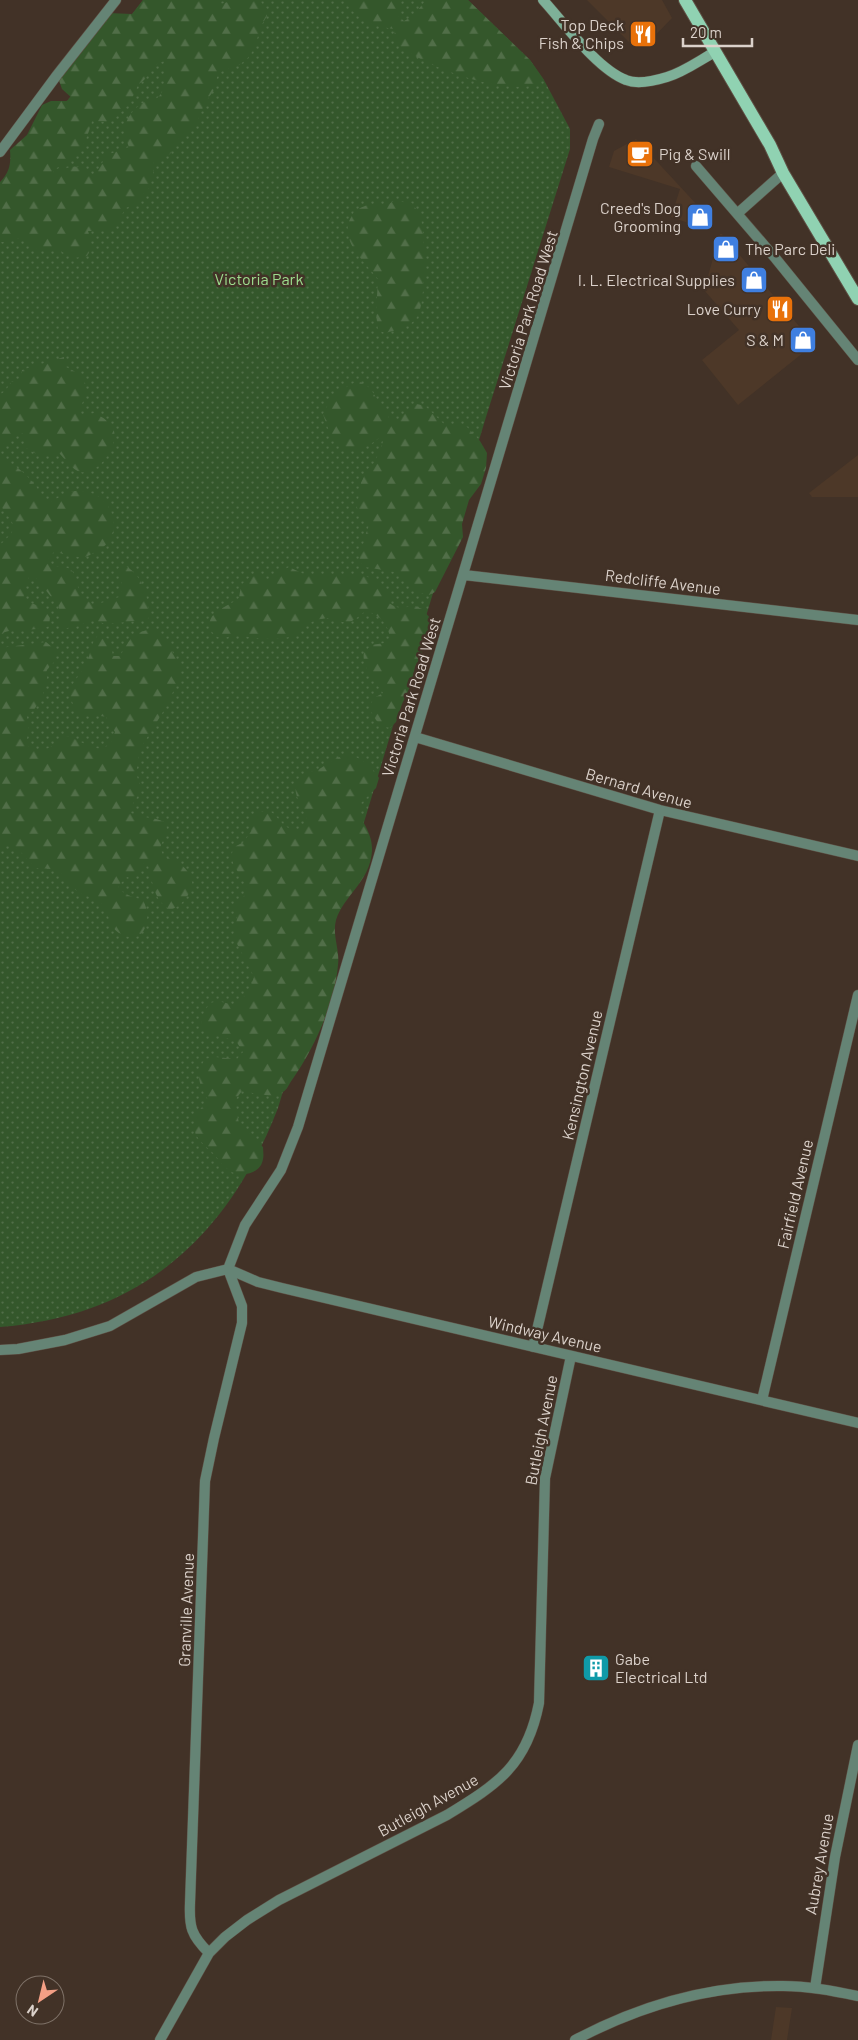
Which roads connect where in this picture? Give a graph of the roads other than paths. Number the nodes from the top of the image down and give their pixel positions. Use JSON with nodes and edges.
{"nodes":[{"id":1,"x":116,"y":0,"type":"edge"},
{"id":2,"x":543,"y":0,"type":"edge"},
{"id":3,"x":685,"y":0,"type":"edge"},
{"id":4,"x":715,"y":52,"type":"junction"},
{"id":5,"x":600,"y":124,"type":"dead end"},
{"id":6,"x":0,"y":152,"type":"edge"},
{"id":7,"x":696,"y":166,"type":"dead end"},
{"id":8,"x":783,"y":173,"type":"junction"},
{"id":9,"x":738,"y":213,"type":"junction"},
{"id":10,"x":858,"y":299,"type":"edge"},
{"id":11,"x":858,"y":360,"type":"edge"},
{"id":12,"x":464,"y":575,"type":"junction"},
{"id":13,"x":858,"y":620,"type":"edge"},
{"id":14,"x":416,"y":737,"type":"junction"},
{"id":15,"x":660,"y":810,"type":"junction"},
{"id":16,"x":858,"y":856,"type":"edge"},
{"id":17,"x":858,"y":995,"type":"edge"},
{"id":18,"x":228,"y":1268,"type":"junction"},
{"id":19,"x":533,"y":1347,"type":"junction"},
{"id":20,"x":0,"y":1350,"type":"edge"},
{"id":21,"x":571,"y":1356,"type":"junction"},
{"id":22,"x":762,"y":1400,"type":"junction"},
{"id":23,"x":858,"y":1424,"type":"edge"},
{"id":24,"x":858,"y":1745,"type":"edge"},
{"id":25,"x":208,"y":1953,"type":"junction"},
{"id":26,"x":815,"y":1988,"type":"junction"},
{"id":27,"x":858,"y":1996,"type":"edge"},
{"id":28,"x":160,"y":2040,"type":"edge"},
{"id":29,"x":575,"y":2040,"type":"edge"}],
"edges":[{"from":1,"to":6,"type":"street"},
{"from":2,"to":4,"type":"street"},
{"from":3,"to":4,"type":"main road"},
{"from":4,"to":8,"type":"main road"},
{"from":5,"to":12,"type":"street","name":"Victoria Park Road West"},
{"from":7,"to":9,"type":"street"},
{"from":8,"to":9,"type":"street"},
{"from":8,"to":10,"type":"main road"},
{"from":9,"to":11,"type":"street"},
{"from":12,"to":13,"type":"street","name":"Redcliffe Avenue"},
{"from":12,"to":14,"type":"street","name":"Victoria Park Road West"},
{"from":14,"to":15,"type":"street","name":"Bernard Avenue"},
{"from":14,"to":18,"type":"street","name":"Victoria Park Road West"},
{"from":15,"to":16,"type":"street","name":"Bernard Avenue"},
{"from":15,"to":19,"type":"street","name":"Kensington Avenue"},
{"from":17,"to":22,"type":"street","name":"Fairfield Avenue"},
{"from":18,"to":19,"type":"street","name":"Windway Avenue"},
{"from":18,"to":20,"type":"street"},
{"from":18,"to":25,"type":"street","name":"Granville Avenue"},
{"from":19,"to":21,"type":"street","name":"Windway Avenue"},
{"from":21,"to":22,"type":"street","name":"Windway Avenue"},
{"from":21,"to":25,"type":"street","name":"Butleigh Avenue"},
{"from":22,"to":23,"type":"street","name":"Windway Avenue"},
{"from":24,"to":26,"type":"street","name":"Aubrey Avenue"},
{"from":25,"to":28,"type":"street","name":"Butleigh Avenue"},
{"from":26,"to":27,"type":"street"},
{"from":26,"to":29,"type":"street"}]}
